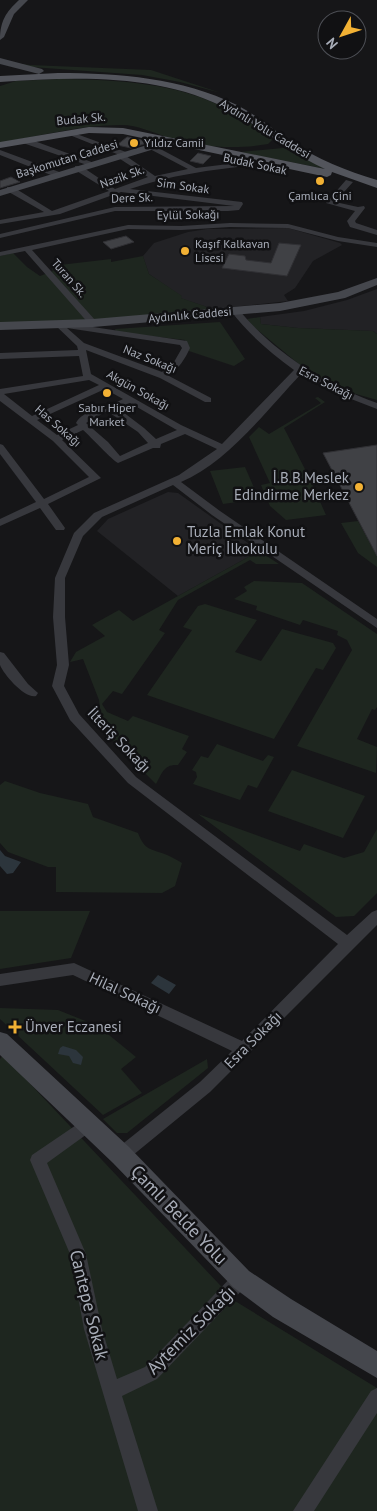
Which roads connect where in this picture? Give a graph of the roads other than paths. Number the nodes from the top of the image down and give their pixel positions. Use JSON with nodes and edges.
{"nodes":[{"id":1,"x":14,"y":0,"type":"edge"},
{"id":2,"x":24,"y":0,"type":"edge"},
{"id":3,"x":0,"y":17,"type":"edge"},
{"id":4,"x":0,"y":37,"type":"edge"},
{"id":5,"x":0,"y":61,"type":"edge"},
{"id":6,"x":0,"y":68,"type":"edge"},
{"id":7,"x":39,"y":71,"type":"junction"},
{"id":8,"x":28,"y":77,"type":"junction"},
{"id":9,"x":0,"y":79,"type":"edge"},
{"id":10,"x":0,"y":85,"type":"edge"},
{"id":11,"x":265,"y":129,"type":"junction"},
{"id":12,"x":68,"y":133,"type":"junction"},
{"id":13,"x":139,"y":134,"type":"joint"},
{"id":14,"x":26,"y":141,"type":"junction"},
{"id":15,"x":161,"y":143,"type":"junction"},
{"id":16,"x":288,"y":144,"type":"junction"},
{"id":17,"x":0,"y":146,"type":"edge"},
{"id":18,"x":270,"y":146,"type":"junction"},
{"id":19,"x":0,"y":152,"type":"edge"},
{"id":20,"x":224,"y":152,"type":"junction"},
{"id":21,"x":121,"y":155,"type":"junction"},
{"id":22,"x":255,"y":161,"type":"junction"},
{"id":23,"x":93,"y":164,"type":"junction"},
{"id":24,"x":78,"y":168,"type":"junction"},
{"id":25,"x":348,"y":168,"type":"junction"},
{"id":26,"x":195,"y":170,"type":"junction"},
{"id":27,"x":59,"y":174,"type":"junction"},
{"id":28,"x":154,"y":178,"type":"junction"},
{"id":29,"x":377,"y":178,"type":"edge"},
{"id":30,"x":349,"y":182,"type":"junction"},
{"id":31,"x":377,"y":186,"type":"edge"},
{"id":32,"x":5,"y":191,"type":"edge"},
{"id":33,"x":118,"y":191,"type":"junction"},
{"id":34,"x":100,"y":197,"type":"junction"},
{"id":35,"x":238,"y":206,"type":"joint"},
{"id":36,"x":115,"y":208,"type":"junction"},
{"id":37,"x":51,"y":213,"type":"junction"},
{"id":38,"x":0,"y":222,"type":"edge"},
{"id":39,"x":128,"y":226,"type":"junction"},
{"id":40,"x":376,"y":232,"type":"edge"},
{"id":41,"x":0,"y":236,"type":"edge"},
{"id":42,"x":0,"y":242,"type":"edge"},
{"id":43,"x":377,"y":245,"type":"edge"},
{"id":44,"x":27,"y":249,"type":"junction"},
{"id":45,"x":10,"y":252,"type":"junction"},
{"id":46,"x":0,"y":254,"type":"edge"},
{"id":47,"x":377,"y":282,"type":"edge"},
{"id":48,"x":236,"y":312,"type":"junction"},
{"id":49,"x":92,"y":323,"type":"junction"},
{"id":50,"x":63,"y":325,"type":"junction"},
{"id":51,"x":0,"y":326,"type":"edge"},
{"id":52,"x":82,"y":349,"type":"junction"},
{"id":53,"x":0,"y":356,"type":"edge"},
{"id":54,"x":299,"y":371,"type":"junction"},
{"id":55,"x":163,"y":376,"type":"junction"},
{"id":56,"x":91,"y":378,"type":"junction"},
{"id":57,"x":105,"y":386,"type":"junction"},
{"id":58,"x":0,"y":392,"type":"edge"},
{"id":59,"x":0,"y":396,"type":"edge"},
{"id":60,"x":131,"y":399,"type":"junction"},
{"id":61,"x":208,"y":400,"type":"dead end"},
{"id":62,"x":377,"y":406,"type":"edge"},
{"id":63,"x":112,"y":409,"type":"junction"},
{"id":64,"x":32,"y":419,"type":"junction"},
{"id":65,"x":84,"y":426,"type":"junction"},
{"id":66,"x":181,"y":428,"type":"junction"},
{"id":67,"x":56,"y":439,"type":"junction"},
{"id":68,"x":156,"y":445,"type":"junction"},
{"id":69,"x":0,"y":447,"type":"edge"},
{"id":70,"x":223,"y":448,"type":"junction"},
{"id":71,"x":175,"y":482,"type":"junction"},
{"id":72,"x":42,"y":503,"type":"junction"},
{"id":73,"x":0,"y":523,"type":"edge"},
{"id":74,"x":60,"y":528,"type":"dead end"},
{"id":75,"x":377,"y":624,"type":"edge"},
{"id":76,"x":0,"y":656,"type":"edge"},
{"id":77,"x":32,"y":693,"type":"dead end"},
{"id":78,"x":377,"y":916,"type":"edge"},
{"id":79,"x":348,"y":943,"type":"junction"},
{"id":80,"x":0,"y":980,"type":"edge"},
{"id":81,"x":0,"y":1041,"type":"edge"},
{"id":82,"x":244,"y":1050,"type":"junction"},
{"id":83,"x":88,"y":1124,"type":"junction"},
{"id":84,"x":121,"y":1155,"type":"junction"},
{"id":85,"x":241,"y":1279,"type":"junction"},
{"id":86,"x":377,"y":1366,"type":"edge"},
{"id":87,"x":112,"y":1391,"type":"junction"},
{"id":88,"x":377,"y":1397,"type":"edge"},
{"id":89,"x":148,"y":1511,"type":"edge"},
{"id":90,"x":303,"y":1511,"type":"edge"}],
"edges":[{"from":1,"to":3,"type":"street"},
{"from":2,"to":4,"type":"street"},
{"from":5,"to":7,"type":"street"},
{"from":6,"to":7,"type":"main road","name":"Aydınlı Yolu Caddesi"},
{"from":7,"to":25,"type":"main road","name":"Aydınlı Yolu Caddesi"},
{"from":8,"to":9,"type":"main road","name":"Aydınlı Yolu Caddesi"},
{"from":8,"to":10,"type":"main road"},
{"from":8,"to":11,"type":"main road","name":"Aydınlı Yolu Caddesi"},
{"from":11,"to":16,"type":"main road","name":"Aydınlı Yolu Caddesi"},
{"from":11,"to":18,"type":"main road"},
{"from":12,"to":13,"type":"main road","name":"Budak Sk."},
{"from":12,"to":14,"type":"main road","name":"Budak Sk."},
{"from":12,"to":21,"type":"street"},
{"from":13,"to":15,"type":"main road","name":"Budak Sokak"},
{"from":14,"to":17,"type":"main road","name":"Budak Sk."},
{"from":14,"to":23,"type":"street"},
{"from":15,"to":20,"type":"main road","name":"Budak Sokak"},
{"from":15,"to":21,"type":"street","name":"Başkomutan Caddesi"},
{"from":15,"to":22,"type":"main road","name":"Budak Sokak"},
{"from":15,"to":26,"type":"street"},
{"from":16,"to":18,"type":"main road"},
{"from":16,"to":25,"type":"main road"},
{"from":16,"to":31,"type":"main road","name":"Aydınlı Yolu Caddesi"},
{"from":18,"to":20,"type":"main road"},
{"from":19,"to":27,"type":"street"},
{"from":20,"to":22,"type":"main road","name":"Budak Sokak"},
{"from":21,"to":23,"type":"street","name":"Başkomutan Caddesi"},
{"from":21,"to":28,"type":"street"},
{"from":22,"to":26,"type":"street","name":"Nazik Sk."},
{"from":22,"to":30,"type":"main road","name":"Budak Sokak"},
{"from":23,"to":24,"type":"street","name":"Başkomutan Caddesi"},
{"from":24,"to":27,"type":"street","name":"Başkomutan Caddesi"},
{"from":24,"to":33,"type":"street"},
{"from":25,"to":29,"type":"main road","name":"Aydınlı Yolu Caddesi"},
{"from":26,"to":28,"type":"street","name":"Nazik Sk."},
{"from":27,"to":32,"type":"street","name":"Başkomutan Caddesi"},
{"from":28,"to":33,"type":"street","name":"Nazik Sk."},
{"from":30,"to":31,"type":"main road","name":"Budak Sokak"},
{"from":30,"to":40,"type":"street"},
{"from":32,"to":37,"type":"street"},
{"from":33,"to":34,"type":"street","name":"Nazik Sk."},
{"from":33,"to":35,"type":"street","name":"Sim Sokak"},
{"from":34,"to":36,"type":"street"},
{"from":34,"to":37,"type":"street","name":"Nazik Sk."},
{"from":35,"to":36,"type":"street","name":"Dere Sk."},
{"from":36,"to":39,"type":"street"},
{"from":36,"to":41,"type":"street","name":"Dere Sk."},
{"from":37,"to":38,"type":"street","name":"Nazik Sk."},
{"from":39,"to":43,"type":"street","name":"Eylül Sokağı"},
{"from":39,"to":44,"type":"street","name":"Eylül Sokağı"},
{"from":42,"to":45,"type":"street"},
{"from":44,"to":45,"type":"street","name":"Eylül Sokağı"},
{"from":44,"to":49,"type":"street","name":"Turan Sk."},
{"from":45,"to":46,"type":"street","name":"Eylül Sokağı"},
{"from":47,"to":48,"type":"street","name":"Aydınlık Caddesi"},
{"from":48,"to":49,"type":"street","name":"Aydınlık Caddesi"},
{"from":48,"to":54,"type":"street","name":"Esra Sokağı"},
{"from":49,"to":50,"type":"street","name":"Aydınlık Caddesi"},
{"from":50,"to":51,"type":"street","name":"Aydınlık Caddesi"},
{"from":50,"to":52,"type":"street","name":"Akgün Sokağı"},
{"from":50,"to":55,"type":"street"},
{"from":52,"to":53,"type":"street"},
{"from":52,"to":55,"type":"street","name":"Naz Sokağı"},
{"from":52,"to":56,"type":"street","name":"Akgün Sokağı"},
{"from":54,"to":62,"type":"street","name":"Esra Sokağı"},
{"from":54,"to":70,"type":"street","name":"İlteriş Sokağı"},
{"from":55,"to":61,"type":"street","name":"Naz Sokağı"},
{"from":56,"to":57,"type":"street","name":"Akgün Sokağı"},
{"from":56,"to":58,"type":"street"},
{"from":57,"to":60,"type":"street","name":"Akgün Sokağı"},
{"from":57,"to":64,"type":"street"},
{"from":59,"to":64,"type":"street","name":"Has Sokağı"},
{"from":60,"to":63,"type":"street"},
{"from":60,"to":66,"type":"street","name":"Akgün Sokağı"},
{"from":63,"to":65,"type":"street"},
{"from":63,"to":68,"type":"street"},
{"from":64,"to":67,"type":"street","name":"Has Sokağı"},
{"from":65,"to":67,"type":"street"},
{"from":65,"to":68,"type":"street"},
{"from":66,"to":68,"type":"street"},
{"from":66,"to":70,"type":"street","name":"Akgün Sokağı"},
{"from":67,"to":72,"type":"street","name":"Has Sokağı"},
{"from":69,"to":72,"type":"street"},
{"from":70,"to":71,"type":"street","name":"İlteriş Sokağı"},
{"from":71,"to":75,"type":"street"},
{"from":71,"to":79,"type":"street","name":"İlteriş Sokağı"},
{"from":72,"to":73,"type":"street"},
{"from":72,"to":74,"type":"street"},
{"from":76,"to":77,"type":"street"},
{"from":78,"to":79,"type":"street","name":"Esra Sokağı"},
{"from":79,"to":82,"type":"street","name":"Esra Sokağı"},
{"from":80,"to":82,"type":"street","name":"Hilal Sokağı"},
{"from":81,"to":83,"type":"street","name":"Çamlı Belde Yolu"},
{"from":82,"to":84,"type":"street","name":"Esra Sokağı"},
{"from":83,"to":84,"type":"street","name":"Çamlı Belde Yolu"},
{"from":83,"to":87,"type":"street","name":"Cantepe Sokak"},
{"from":84,"to":85,"type":"street","name":"Çamlı Belde Yolu"},
{"from":85,"to":86,"type":"street","name":"Çamlı Belde Yolu"},
{"from":85,"to":87,"type":"street","name":"Aytemiz Sokağı"},
{"from":87,"to":89,"type":"street","name":"Cantepe Sokak"},
{"from":88,"to":90,"type":"street"}]}
